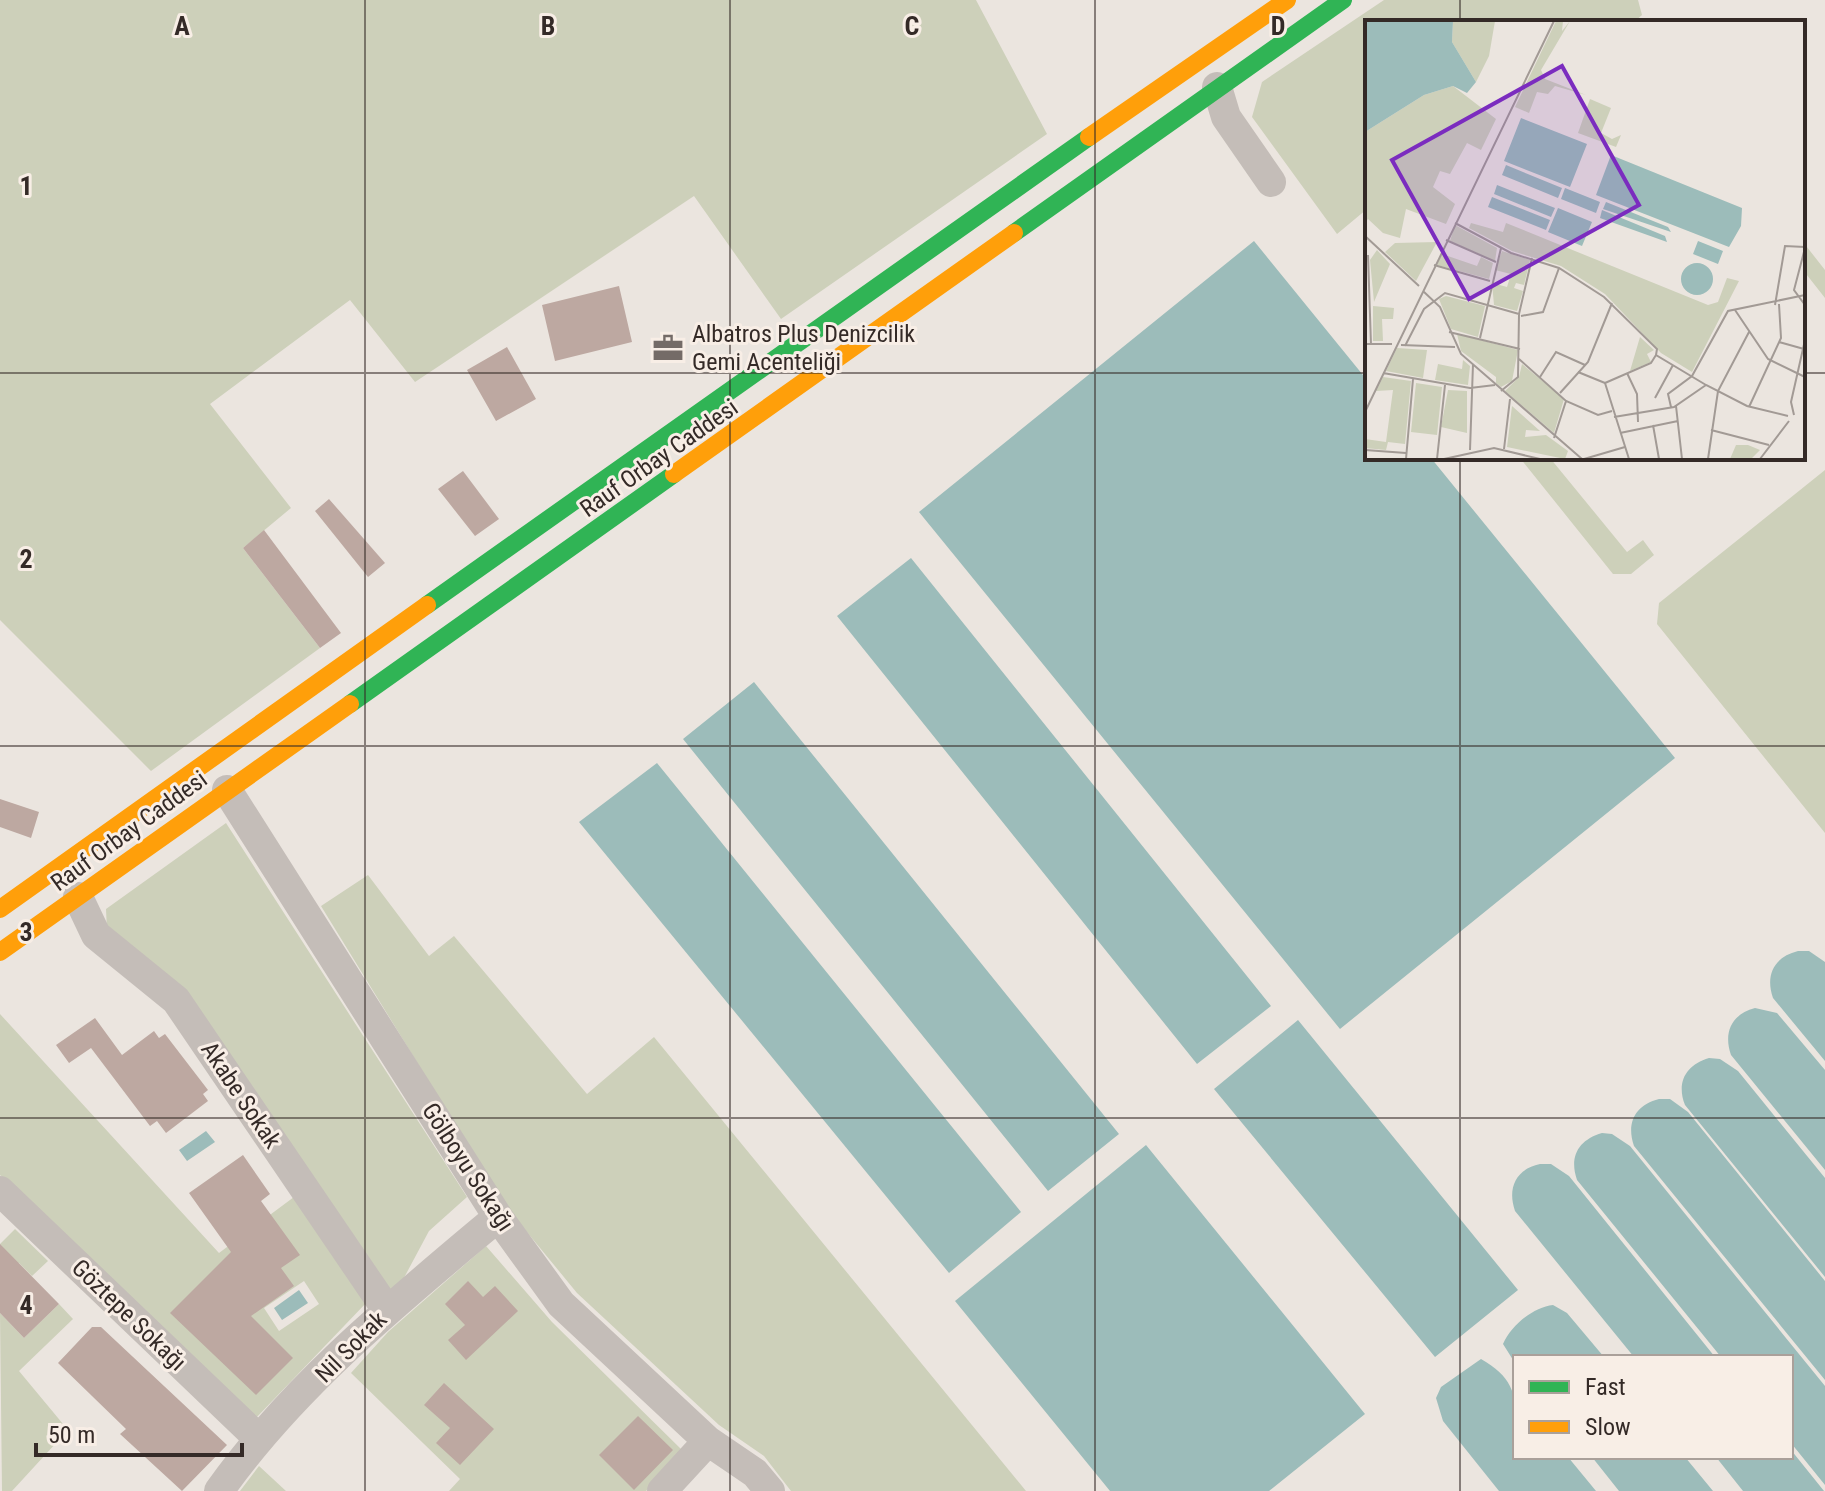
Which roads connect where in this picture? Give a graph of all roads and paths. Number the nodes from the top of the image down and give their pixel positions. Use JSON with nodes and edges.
{"nodes":[{"id":1,"x":1287,"y":0,"type":"edge"},
{"id":2,"x":1343,"y":0,"type":"edge"},
{"id":3,"x":1198,"y":61,"type":"junction"},
{"id":4,"x":1217,"y":87,"type":"junction"},
{"id":5,"x":1271,"y":182,"type":"dead end"},
{"id":6,"x":227,"y":790,"type":"junction"},
{"id":7,"x":78,"y":897,"type":"junction"},
{"id":8,"x":0,"y":909,"type":"edge"},
{"id":9,"x":0,"y":952,"type":"edge"},
{"id":10,"x":0,"y":1191,"type":"edge"},
{"id":11,"x":498,"y":1217,"type":"junction"},
{"id":12,"x":387,"y":1310,"type":"junction"},
{"id":13,"x":259,"y":1439,"type":"junction"},
{"id":14,"x":708,"y":1441,"type":"junction"},
{"id":15,"x":219,"y":1491,"type":"edge"},
{"id":16,"x":662,"y":1491,"type":"edge"},
{"id":17,"x":770,"y":1491,"type":"edge"}],
"edges":[{"from":1,"to":3,"type":"main road","name":"Rauf Orbay Caddesi"},
{"from":2,"to":4,"type":"main road","name":"Rauf Orbay Caddesi"},
{"from":3,"to":4,"type":"main road"},
{"from":3,"to":8,"type":"main road","name":"Rauf Orbay Caddesi"},
{"from":4,"to":5,"type":"street"},
{"from":4,"to":6,"type":"main road","name":"Rauf Orbay Caddesi"},
{"from":6,"to":7,"type":"main road","name":"Rauf Orbay Caddesi"},
{"from":6,"to":11,"type":"street","name":"Gölboyu Sokağı"},
{"from":7,"to":9,"type":"main road","name":"Rauf Orbay Caddesi"},
{"from":7,"to":12,"type":"street","name":"Akabe Sokak"},
{"from":10,"to":13,"type":"street","name":"Göztepe Sokağı"},
{"from":11,"to":12,"type":"street","name":"Nil Sokak"},
{"from":11,"to":14,"type":"street","name":"Gölboyu Sokağı"},
{"from":12,"to":13,"type":"street","name":"Nil Sokak"},
{"from":13,"to":15,"type":"street","name":"Nil Sokak"},
{"from":14,"to":16,"type":"street"},
{"from":14,"to":17,"type":"street","name":"Gölboyu Sokağı"}]}
